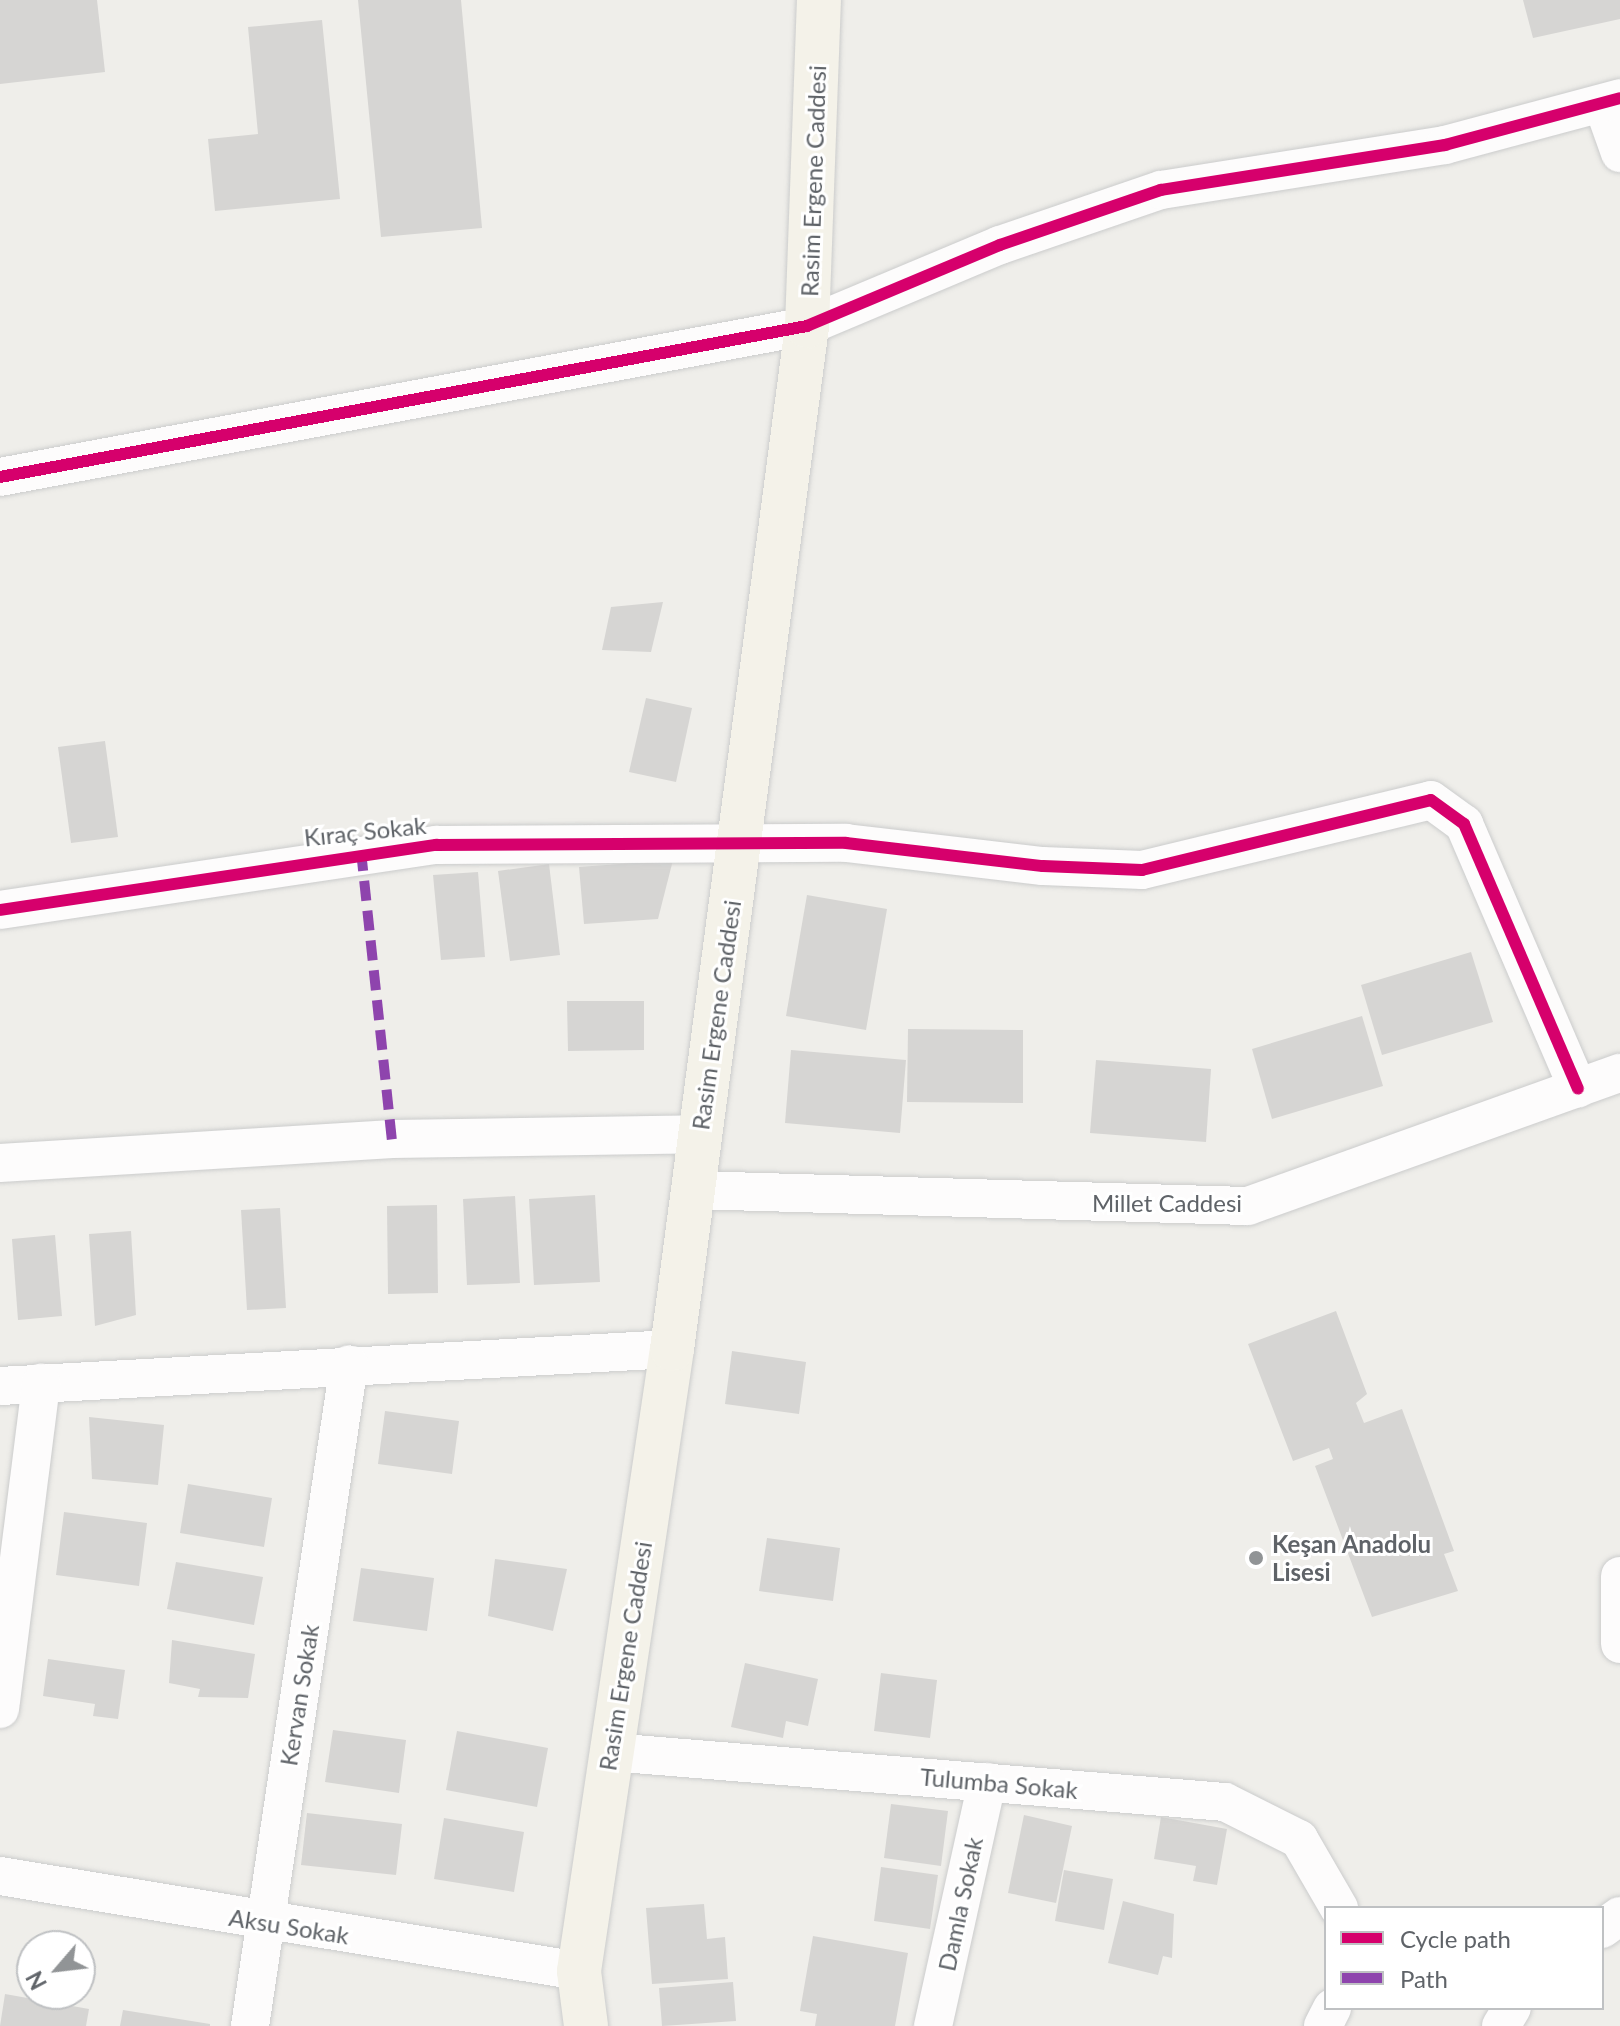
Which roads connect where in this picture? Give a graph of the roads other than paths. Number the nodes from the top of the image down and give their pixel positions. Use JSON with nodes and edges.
{"nodes":[{"id":1,"x":819,"y":0,"type":"edge"},
{"id":2,"x":1611,"y":101,"type":"edge"},
{"id":3,"x":1620,"y":153,"type":"edge"},
{"id":4,"x":807,"y":326,"type":"junction"},
{"id":5,"x":0,"y":477,"type":"edge"},
{"id":6,"x":740,"y":843,"type":"junction"},
{"id":7,"x":0,"y":910,"type":"edge"},
{"id":8,"x":1620,"y":1073,"type":"edge"},
{"id":9,"x":1578,"y":1089,"type":"junction"},
{"id":10,"x":700,"y":1134,"type":"junction"},
{"id":11,"x":0,"y":1163,"type":"edge"},
{"id":12,"x":692,"y":1190,"type":"junction"},
{"id":13,"x":672,"y":1349,"type":"junction"},
{"id":14,"x":349,"y":1364,"type":"junction"},
{"id":15,"x":41,"y":1383,"type":"junction"},
{"id":16,"x":0,"y":1386,"type":"edge"},
{"id":17,"x":1620,"y":1576,"type":"edge"},
{"id":18,"x":1620,"y":1644,"type":"edge"},
{"id":19,"x":0,"y":1709,"type":"edge"},
{"id":20,"x":610,"y":1752,"type":"junction"},
{"id":21,"x":987,"y":1782,"type":"junction"},
{"id":22,"x":0,"y":1876,"type":"edge"},
{"id":23,"x":1338,"y":1906,"type":"edge"},
{"id":24,"x":264,"y":1922,"type":"junction"},
{"id":25,"x":579,"y":1971,"type":"junction"},
{"id":26,"x":250,"y":2026,"type":"edge"},
{"id":27,"x":586,"y":2026,"type":"edge"},
{"id":28,"x":933,"y":2026,"type":"edge"}],
"edges":[{"from":1,"to":4,"type":"main road","name":"Rasim Ergene Caddesi"},
{"from":2,"to":3,"type":"street"},
{"from":2,"to":4,"type":"street"},
{"from":4,"to":5,"type":"street"},
{"from":4,"to":6,"type":"main road","name":"Rasim Ergene Caddesi"},
{"from":6,"to":7,"type":"street","name":"Kıraç Sokak"},
{"from":6,"to":9,"type":"street","name":"Kıraç Sokak"},
{"from":6,"to":10,"type":"main road","name":"Rasim Ergene Caddesi"},
{"from":8,"to":9,"type":"street","name":"Millet Caddesi"},
{"from":9,"to":12,"type":"street","name":"Millet Caddesi"},
{"from":10,"to":11,"type":"street"},
{"from":10,"to":12,"type":"main road","name":"Rasim Ergene Caddesi"},
{"from":12,"to":13,"type":"main road","name":"Rasim Ergene Caddesi"},
{"from":13,"to":14,"type":"street"},
{"from":13,"to":20,"type":"main road","name":"Rasim Ergene Caddesi"},
{"from":14,"to":15,"type":"street"},
{"from":14,"to":24,"type":"street","name":"Kervan Sokak"},
{"from":15,"to":16,"type":"street"},
{"from":15,"to":19,"type":"street"},
{"from":17,"to":18,"type":"street"},
{"from":20,"to":21,"type":"street","name":"Tulumba Sokak"},
{"from":20,"to":25,"type":"main road","name":"Rasim Ergene Caddesi"},
{"from":21,"to":23,"type":"street","name":"Tulumba Sokak"},
{"from":21,"to":28,"type":"street","name":"Damla Sokak"},
{"from":22,"to":24,"type":"street","name":"Aksu Sokak"},
{"from":24,"to":25,"type":"street","name":"Aksu Sokak"},
{"from":24,"to":26,"type":"street","name":"Kervan Sokak"},
{"from":25,"to":27,"type":"main road","name":"Rasim Ergene Caddesi"}]}
